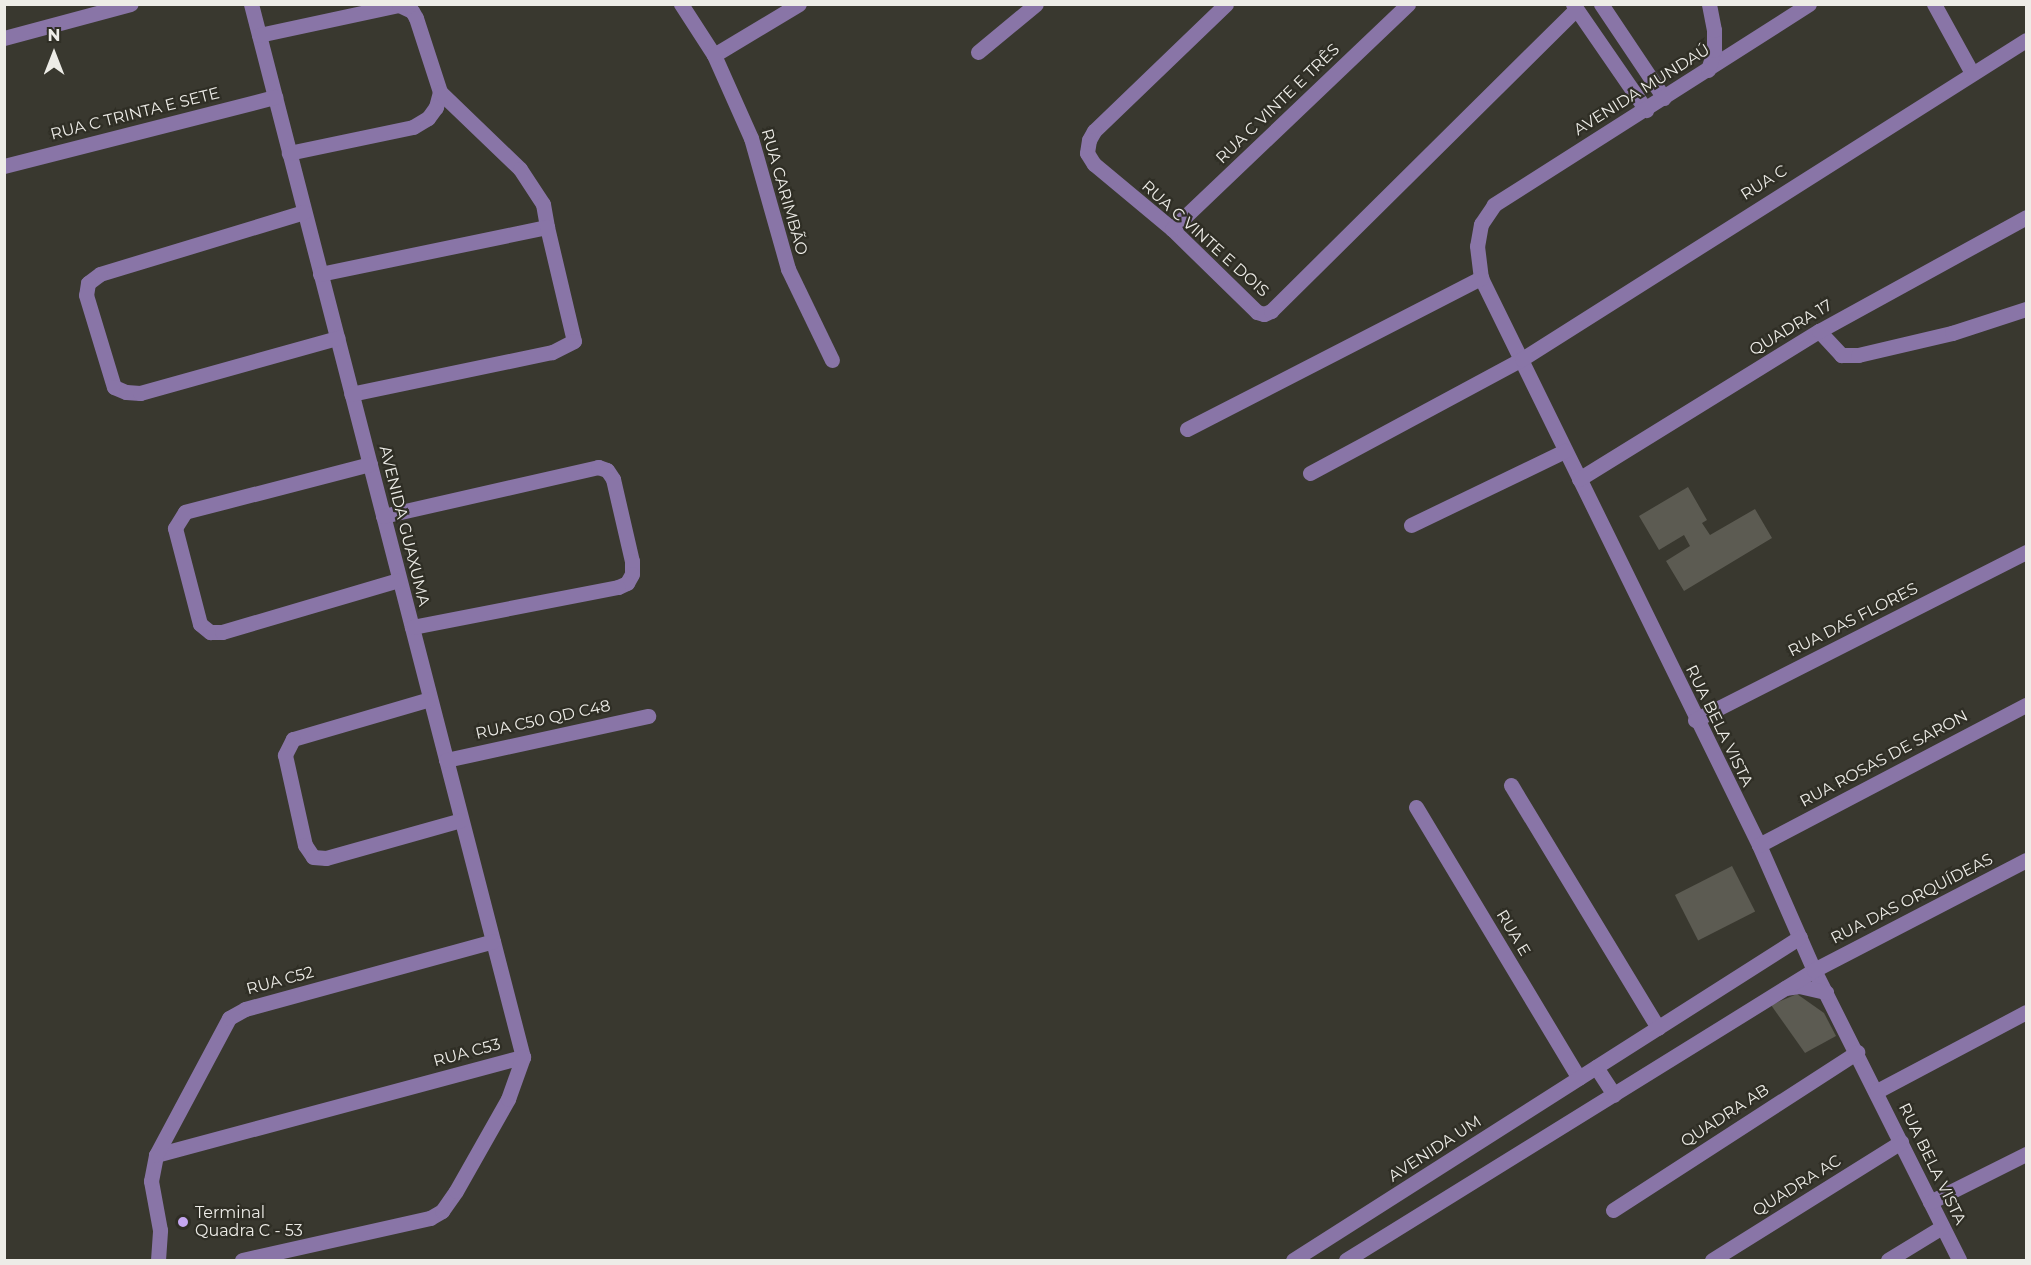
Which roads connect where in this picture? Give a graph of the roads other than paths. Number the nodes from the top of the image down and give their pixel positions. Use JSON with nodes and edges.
{"nodes":[{"id":1,"x":131,"y":4,"type":"edge"},
{"id":2,"x":251,"y":4,"type":"edge"},
{"id":3,"x":681,"y":4,"type":"edge"},
{"id":4,"x":799,"y":4,"type":"edge"},
{"id":5,"x":1036,"y":4,"type":"edge"},
{"id":6,"x":1226,"y":4,"type":"edge"},
{"id":7,"x":1408,"y":4,"type":"edge"},
{"id":8,"x":1601,"y":4,"type":"edge"},
{"id":9,"x":1708,"y":4,"type":"edge"},
{"id":10,"x":1809,"y":4,"type":"edge"},
{"id":11,"x":1934,"y":4,"type":"edge"},
{"id":12,"x":1574,"y":7,"type":"edge"},
{"id":13,"x":259,"y":35,"type":"junction"},
{"id":14,"x":4,"y":38,"type":"edge"},
{"id":15,"x":2026,"y":40,"type":"edge"},
{"id":16,"x":978,"y":52,"type":"dead end"},
{"id":17,"x":714,"y":55,"type":"junction"},
{"id":18,"x":1708,"y":70,"type":"junction"},
{"id":19,"x":1972,"y":73,"type":"junction"},
{"id":20,"x":440,"y":92,"type":"junction"},
{"id":21,"x":275,"y":97,"type":"junction"},
{"id":22,"x":1664,"y":98,"type":"junction"},
{"id":23,"x":1646,"y":110,"type":"junction"},
{"id":24,"x":289,"y":153,"type":"junction"},
{"id":25,"x":4,"y":166,"type":"edge"},
{"id":26,"x":1494,"y":205,"type":"joint"},
{"id":27,"x":304,"y":212,"type":"junction"},
{"id":28,"x":2026,"y":216,"type":"edge"},
{"id":29,"x":547,"y":227,"type":"junction"},
{"id":30,"x":1172,"y":230,"type":"junction"},
{"id":31,"x":320,"y":274,"type":"junction"},
{"id":32,"x":1481,"y":278,"type":"junction"},
{"id":33,"x":2026,"y":309,"type":"edge"},
{"id":34,"x":1819,"y":331,"type":"junction"},
{"id":35,"x":337,"y":338,"type":"junction"},
{"id":36,"x":1522,"y":358,"type":"junction"},
{"id":37,"x":832,"y":360,"type":"dead end"},
{"id":38,"x":351,"y":394,"type":"junction"},
{"id":39,"x":1187,"y":429,"type":"dead end"},
{"id":40,"x":1565,"y":451,"type":"junction"},
{"id":41,"x":370,"y":464,"type":"junction"},
{"id":42,"x":1310,"y":473,"type":"dead end"},
{"id":43,"x":1579,"y":479,"type":"junction"},
{"id":44,"x":383,"y":516,"type":"junction"},
{"id":45,"x":1411,"y":525,"type":"dead end"},
{"id":46,"x":2026,"y":552,"type":"edge"},
{"id":47,"x":399,"y":580,"type":"junction"},
{"id":48,"x":412,"y":627,"type":"junction"},
{"id":49,"x":430,"y":699,"type":"junction"},
{"id":50,"x":2026,"y":705,"type":"edge"},
{"id":51,"x":648,"y":716,"type":"dead end"},
{"id":52,"x":1695,"y":720,"type":"junction"},
{"id":53,"x":446,"y":760,"type":"junction"},
{"id":54,"x":1511,"y":785,"type":"dead end"},
{"id":55,"x":1416,"y":807,"type":"dead end"},
{"id":56,"x":461,"y":820,"type":"junction"},
{"id":57,"x":1758,"y":845,"type":"junction"},
{"id":58,"x":2026,"y":860,"type":"edge"},
{"id":59,"x":1800,"y":937,"type":"junction"},
{"id":60,"x":493,"y":941,"type":"junction"},
{"id":61,"x":1814,"y":970,"type":"junction"},
{"id":62,"x":1785,"y":988,"type":"junction"},
{"id":63,"x":1826,"y":992,"type":"junction"},
{"id":64,"x":2026,"y":1012,"type":"edge"},
{"id":65,"x":1658,"y":1028,"type":"junction"},
{"id":66,"x":1857,"y":1052,"type":"junction"},
{"id":67,"x":523,"y":1057,"type":"junction"},
{"id":68,"x":1596,"y":1067,"type":"junction"},
{"id":69,"x":1579,"y":1078,"type":"junction"},
{"id":70,"x":1877,"y":1090,"type":"junction"},
{"id":71,"x":1614,"y":1095,"type":"junction"},
{"id":72,"x":1901,"y":1142,"type":"junction"},
{"id":73,"x":2026,"y":1154,"type":"edge"},
{"id":74,"x":156,"y":1155,"type":"junction"},
{"id":75,"x":1930,"y":1202,"type":"junction"},
{"id":76,"x":1613,"y":1210,"type":"dead end"},
{"id":77,"x":1942,"y":1227,"type":"junction"},
{"id":78,"x":158,"y":1260,"type":"edge"},
{"id":79,"x":242,"y":1260,"type":"edge"},
{"id":80,"x":1293,"y":1260,"type":"edge"},
{"id":81,"x":1346,"y":1260,"type":"edge"},
{"id":82,"x":1712,"y":1260,"type":"edge"},
{"id":83,"x":1888,"y":1260,"type":"edge"},
{"id":84,"x":1959,"y":1260,"type":"edge"}],
"edges":[{"from":1,"to":14,"type":"street"},
{"from":2,"to":13,"type":"street","name":"AVENIDA GUAXUMA"},
{"from":3,"to":17,"type":"street","name":"RUA CARIMBÃO"},
{"from":4,"to":17,"type":"street"},
{"from":5,"to":16,"type":"street"},
{"from":6,"to":30,"type":"street","name":"RUA C VINTE E DOIS"},
{"from":7,"to":30,"type":"street","name":"RUA C VINTE E TRÊS"},
{"from":8,"to":22,"type":"street"},
{"from":9,"to":18,"type":"street"},
{"from":10,"to":18,"type":"street","name":"AVENIDA MUNDAÚ"},
{"from":11,"to":19,"type":"street"},
{"from":12,"to":23,"type":"street"},
{"from":12,"to":30,"type":"street","name":"RUA C VINTE E DOIS"},
{"from":13,"to":20,"type":"street"},
{"from":13,"to":21,"type":"street","name":"AVENIDA GUAXUMA"},
{"from":15,"to":19,"type":"street","name":"RUA C"},
{"from":17,"to":37,"type":"street","name":"RUA CARIMBÃO"},
{"from":18,"to":22,"type":"street","name":"AVENIDA MUNDAÚ"},
{"from":19,"to":36,"type":"street","name":"RUA C"},
{"from":20,"to":24,"type":"street"},
{"from":20,"to":29,"type":"street"},
{"from":21,"to":24,"type":"street","name":"AVENIDA GUAXUMA"},
{"from":21,"to":25,"type":"street","name":"RUA C TRINTA E SETE"},
{"from":22,"to":23,"type":"street","name":"AVENIDA MUNDAÚ"},
{"from":23,"to":26,"type":"street","name":"AVENIDA MUNDAÚ"},
{"from":24,"to":27,"type":"street","name":"AVENIDA GUAXUMA"},
{"from":26,"to":32,"type":"street","name":"RUA BELA VISTA"},
{"from":27,"to":31,"type":"street","name":"AVENIDA GUAXUMA"},
{"from":27,"to":35,"type":"street"},
{"from":28,"to":34,"type":"street","name":"QUADRA 17"},
{"from":29,"to":31,"type":"street"},
{"from":29,"to":38,"type":"street"},
{"from":31,"to":35,"type":"street","name":"AVENIDA GUAXUMA"},
{"from":32,"to":36,"type":"street","name":"RUA BELA VISTA"},
{"from":32,"to":39,"type":"street"},
{"from":33,"to":34,"type":"street"},
{"from":34,"to":43,"type":"street","name":"QUADRA 17"},
{"from":35,"to":38,"type":"street","name":"AVENIDA GUAXUMA"},
{"from":36,"to":40,"type":"street","name":"RUA BELA VISTA"},
{"from":36,"to":42,"type":"street","name":"RUA C"},
{"from":38,"to":41,"type":"street","name":"AVENIDA GUAXUMA"},
{"from":40,"to":43,"type":"street","name":"RUA BELA VISTA"},
{"from":40,"to":45,"type":"street"},
{"from":41,"to":44,"type":"street","name":"AVENIDA GUAXUMA"},
{"from":41,"to":47,"type":"street"},
{"from":43,"to":52,"type":"street","name":"RUA BELA VISTA"},
{"from":44,"to":47,"type":"street","name":"AVENIDA GUAXUMA"},
{"from":44,"to":48,"type":"street"},
{"from":46,"to":52,"type":"street","name":"RUA DAS FLORES"},
{"from":47,"to":48,"type":"street","name":"AVENIDA GUAXUMA"},
{"from":48,"to":49,"type":"street","name":"AVENIDA GUAXUMA"},
{"from":49,"to":53,"type":"street","name":"AVENIDA GUAXUMA"},
{"from":49,"to":56,"type":"street"},
{"from":50,"to":57,"type":"street","name":"RUA ROSAS DE SARON"},
{"from":51,"to":53,"type":"street","name":"RUA C50 QD C48"},
{"from":52,"to":57,"type":"street","name":"RUA BELA VISTA"},
{"from":53,"to":56,"type":"street","name":"AVENIDA GUAXUMA"},
{"from":54,"to":65,"type":"street"},
{"from":55,"to":69,"type":"street","name":"RUA E"},
{"from":56,"to":60,"type":"street","name":"AVENIDA GUAXUMA"},
{"from":57,"to":59,"type":"street","name":"RUA BELA VISTA"},
{"from":58,"to":61,"type":"street","name":"RUA DAS ORQUÍDEAS"},
{"from":59,"to":61,"type":"street","name":"RUA BELA VISTA"},
{"from":59,"to":65,"type":"street","name":"AVENIDA UM"},
{"from":60,"to":67,"type":"street","name":"AVENIDA GUAXUMA"},
{"from":60,"to":74,"type":"street","name":"RUA C52"},
{"from":61,"to":62,"type":"street"},
{"from":61,"to":63,"type":"street","name":"RUA BELA VISTA"},
{"from":62,"to":63,"type":"street"},
{"from":62,"to":71,"type":"street"},
{"from":63,"to":66,"type":"street","name":"RUA BELA VISTA"},
{"from":64,"to":70,"type":"street"},
{"from":65,"to":68,"type":"street","name":"AVENIDA UM"},
{"from":66,"to":70,"type":"street","name":"RUA BELA VISTA"},
{"from":66,"to":76,"type":"street","name":"QUADRA AB"},
{"from":67,"to":74,"type":"street","name":"RUA C53"},
{"from":67,"to":79,"type":"street","name":"RUA C53"},
{"from":68,"to":69,"type":"street","name":"AVENIDA UM"},
{"from":68,"to":71,"type":"street"},
{"from":69,"to":80,"type":"street","name":"AVENIDA UM"},
{"from":70,"to":72,"type":"street","name":"RUA BELA VISTA"},
{"from":71,"to":81,"type":"street"},
{"from":72,"to":75,"type":"street","name":"RUA BELA VISTA"},
{"from":72,"to":82,"type":"street","name":"QUADRA AC"},
{"from":73,"to":75,"type":"street"},
{"from":74,"to":78,"type":"street"},
{"from":75,"to":77,"type":"street","name":"RUA BELA VISTA"},
{"from":77,"to":83,"type":"street"},
{"from":77,"to":84,"type":"street","name":"RUA BELA VISTA"}]}
